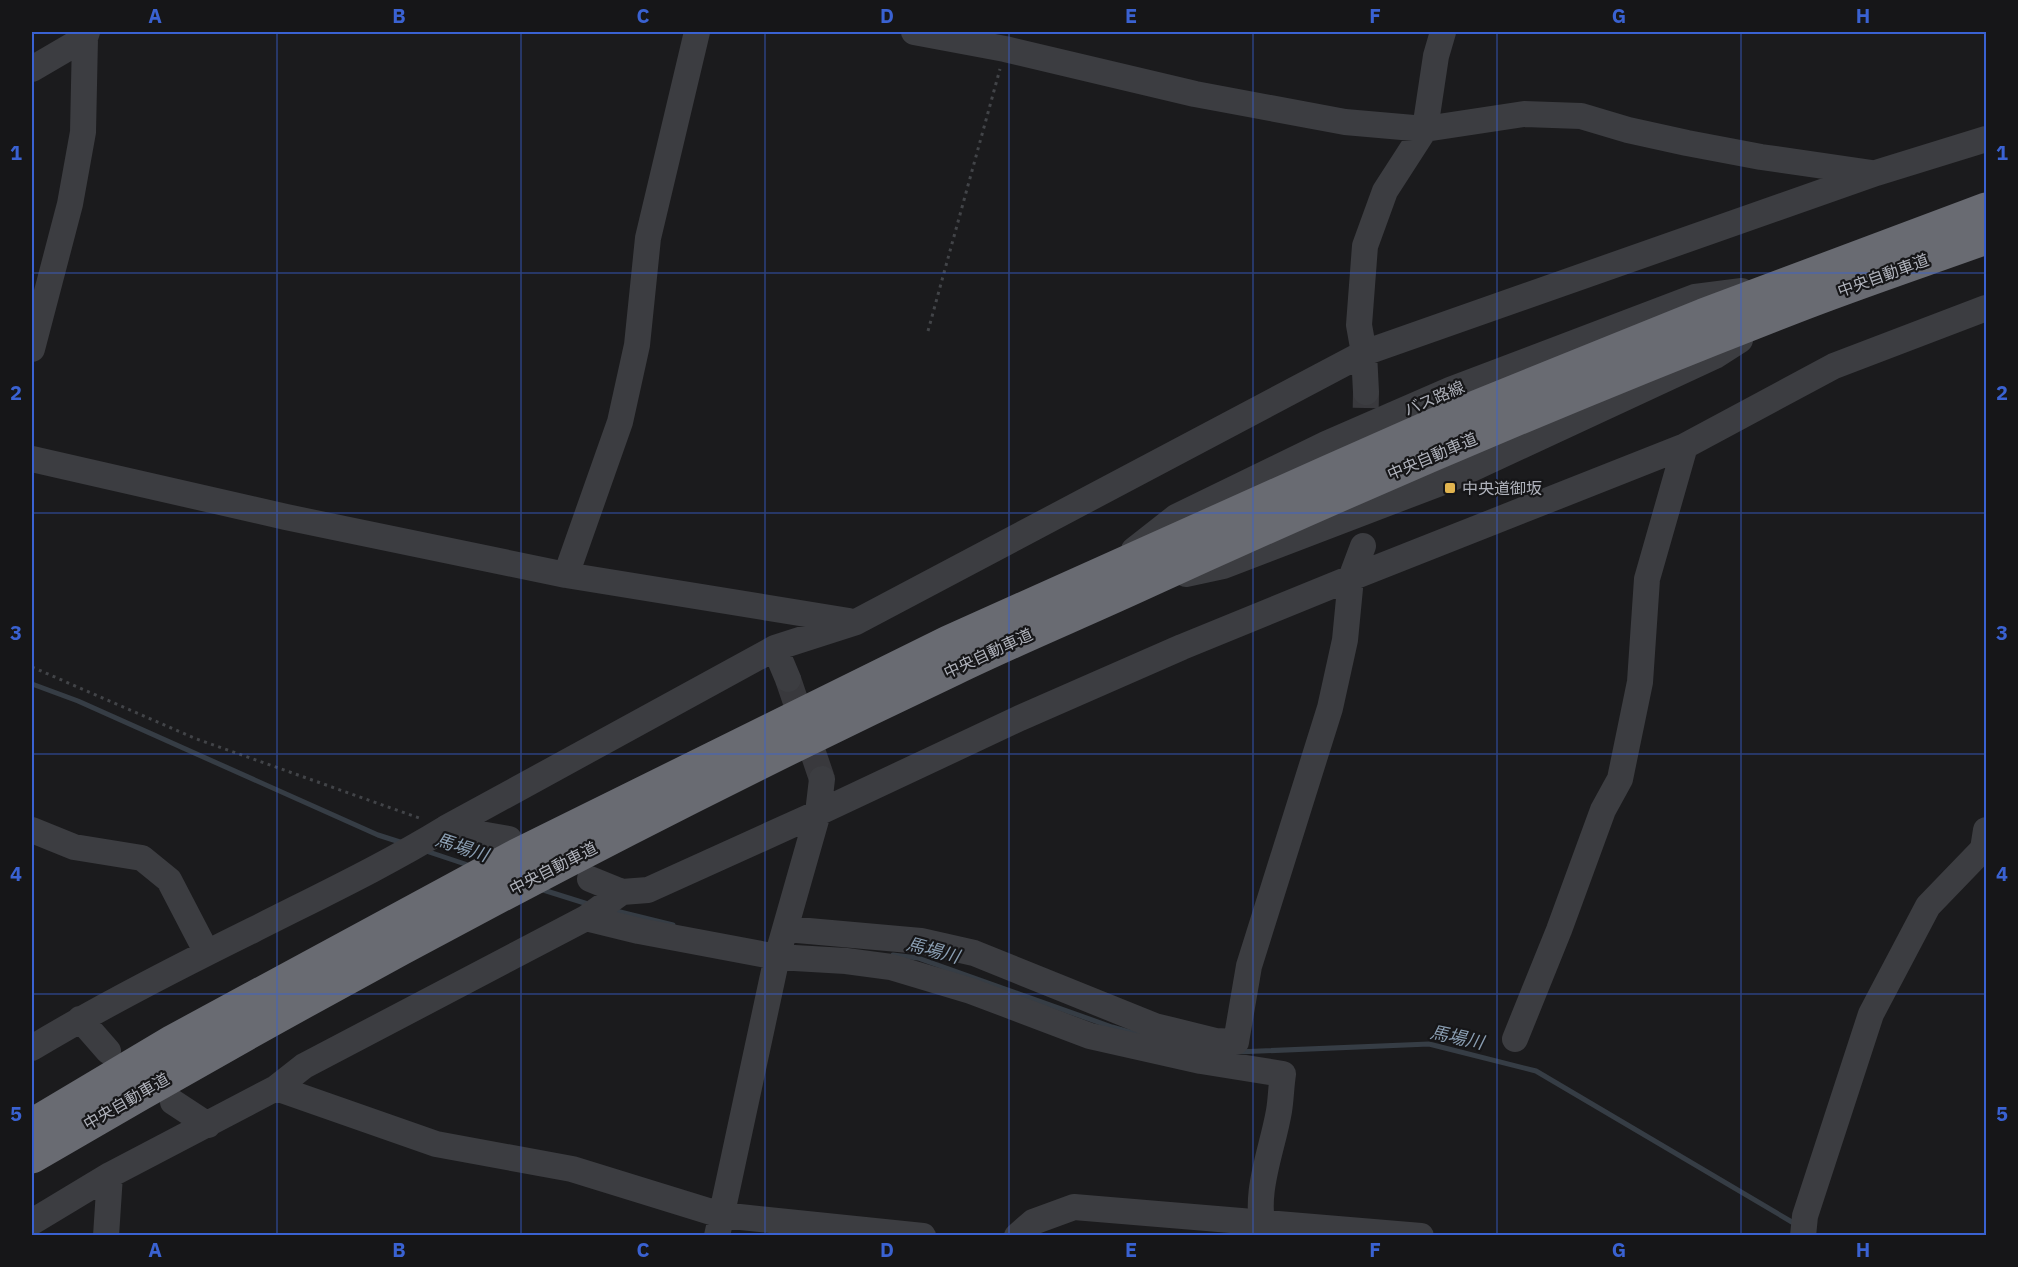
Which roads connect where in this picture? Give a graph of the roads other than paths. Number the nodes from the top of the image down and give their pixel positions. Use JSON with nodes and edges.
{"nodes":[{"id":1,"x":697,"y":32,"type":"edge"},
{"id":2,"x":914,"y":32,"type":"edge"},
{"id":3,"x":1443,"y":32,"type":"edge"},
{"id":4,"x":86,"y":35,"type":"edge"},
{"id":5,"x":1007,"y":40,"type":"edge"},
{"id":6,"x":32,"y":69,"type":"edge"},
{"id":7,"x":1425,"y":129,"type":"junction"},
{"id":8,"x":1986,"y":139,"type":"edge"},
{"id":9,"x":1876,"y":173,"type":"junction"},
{"id":10,"x":1986,"y":208,"type":"edge"},
{"id":11,"x":1986,"y":238,"type":"edge"},
{"id":12,"x":1789,"y":296,"type":"junction"},
{"id":13,"x":1986,"y":308,"type":"edge"},
{"id":14,"x":32,"y":349,"type":"edge"},
{"id":15,"x":1364,"y":353,"type":"junction"},
{"id":16,"x":1366,"y":392,"type":"tunnel mouth"},
{"id":17,"x":1685,"y":446,"type":"junction"},
{"id":18,"x":32,"y":459,"type":"edge"},
{"id":19,"x":1363,"y":546,"type":"dead end"},
{"id":20,"x":566,"y":576,"type":"junction"},
{"id":21,"x":1351,"y":578,"type":"junction"},
{"id":22,"x":856,"y":622,"type":"junction"},
{"id":23,"x":775,"y":648,"type":"junction"},
{"id":24,"x":788,"y":679,"type":"tunnel mouth"},
{"id":25,"x":822,"y":779,"type":"tunnel mouth"},
{"id":26,"x":818,"y":813,"type":"junction"},
{"id":27,"x":1986,"y":830,"type":"edge"},
{"id":28,"x":32,"y":831,"type":"edge"},
{"id":29,"x":437,"y":834,"type":"junction"},
{"id":30,"x":512,"y":847,"type":"junction"},
{"id":31,"x":590,"y":879,"type":"dead end"},
{"id":32,"x":603,"y":906,"type":"junction"},
{"id":33,"x":781,"y":943,"type":"junction"},
{"id":34,"x":207,"y":953,"type":"junction"},
{"id":35,"x":80,"y":1019,"type":"junction"},
{"id":36,"x":1152,"y":1038,"type":"junction"},
{"id":37,"x":1515,"y":1039,"type":"dead end"},
{"id":38,"x":32,"y":1048,"type":"edge"},
{"id":39,"x":108,"y":1051,"type":"dead end"},
{"id":40,"x":276,"y":1088,"type":"junction"},
{"id":41,"x":173,"y":1102,"type":"dead end"},
{"id":42,"x":32,"y":1125,"type":"edge"},
{"id":43,"x":208,"y":1125,"type":"junction"},
{"id":44,"x":32,"y":1157,"type":"edge"},
{"id":45,"x":110,"y":1175,"type":"junction"},
{"id":46,"x":32,"y":1222,"type":"edge"},
{"id":47,"x":719,"y":1225,"type":"edge"},
{"id":48,"x":1804,"y":1226,"type":"edge"},
{"id":49,"x":1263,"y":1229,"type":"edge"},
{"id":50,"x":106,"y":1236,"type":"edge"},
{"id":51,"x":923,"y":1236,"type":"edge"},
{"id":52,"x":1017,"y":1236,"type":"edge"},
{"id":53,"x":1421,"y":1236,"type":"edge"}],
"edges":[{"from":1,"to":20,"type":"street"},
{"from":2,"to":5,"type":"street"},
{"from":3,"to":7,"type":"street"},
{"from":4,"to":6,"type":"street"},
{"from":4,"to":14,"type":"street"},
{"from":5,"to":7,"type":"street"},
{"from":7,"to":9,"type":"street"},
{"from":7,"to":15,"type":"street"},
{"from":8,"to":9,"type":"street"},
{"from":9,"to":15,"type":"street"},
{"from":10,"to":12,"type":"highway","name":"中央自動車道"},
{"from":11,"to":12,"type":"highway","name":"中央自動車道"},
{"from":12,"to":30,"type":"highway","name":"中央自動車道"},
{"from":12,"to":44,"type":"highway","name":"中央自動車道"},
{"from":13,"to":17,"type":"street"},
{"from":15,"to":16,"type":"street"},
{"from":15,"to":22,"type":"street"},
{"from":17,"to":21,"type":"street"},
{"from":17,"to":37,"type":"street"},
{"from":18,"to":20,"type":"street"},
{"from":19,"to":21,"type":"street"},
{"from":20,"to":22,"type":"street"},
{"from":21,"to":26,"type":"street"},
{"from":21,"to":36,"type":"street"},
{"from":22,"to":23,"type":"street"},
{"from":23,"to":24,"type":"street"},
{"from":23,"to":29,"type":"street"},
{"from":25,"to":26,"type":"street"},
{"from":26,"to":32,"type":"street"},
{"from":26,"to":33,"type":"street"},
{"from":27,"to":48,"type":"street"},
{"from":28,"to":34,"type":"street"},
{"from":29,"to":30,"type":"street"},
{"from":29,"to":34,"type":"street"},
{"from":30,"to":42,"type":"highway","name":"中央自動車道"},
{"from":31,"to":32,"type":"street"},
{"from":32,"to":33,"type":"street"},
{"from":32,"to":40,"type":"street"},
{"from":33,"to":36,"type":"street"},
{"from":33,"to":36,"type":"street"},
{"from":33,"to":47,"type":"street"},
{"from":34,"to":35,"type":"street"},
{"from":35,"to":38,"type":"street"},
{"from":35,"to":39,"type":"street"},
{"from":36,"to":49,"type":"street"},
{"from":40,"to":43,"type":"street"},
{"from":40,"to":47,"type":"street"},
{"from":41,"to":43,"type":"street"},
{"from":43,"to":45,"type":"street"},
{"from":45,"to":46,"type":"street"},
{"from":45,"to":50,"type":"street"},
{"from":47,"to":51,"type":"street"},
{"from":49,"to":52,"type":"street"},
{"from":49,"to":53,"type":"street"}]}
